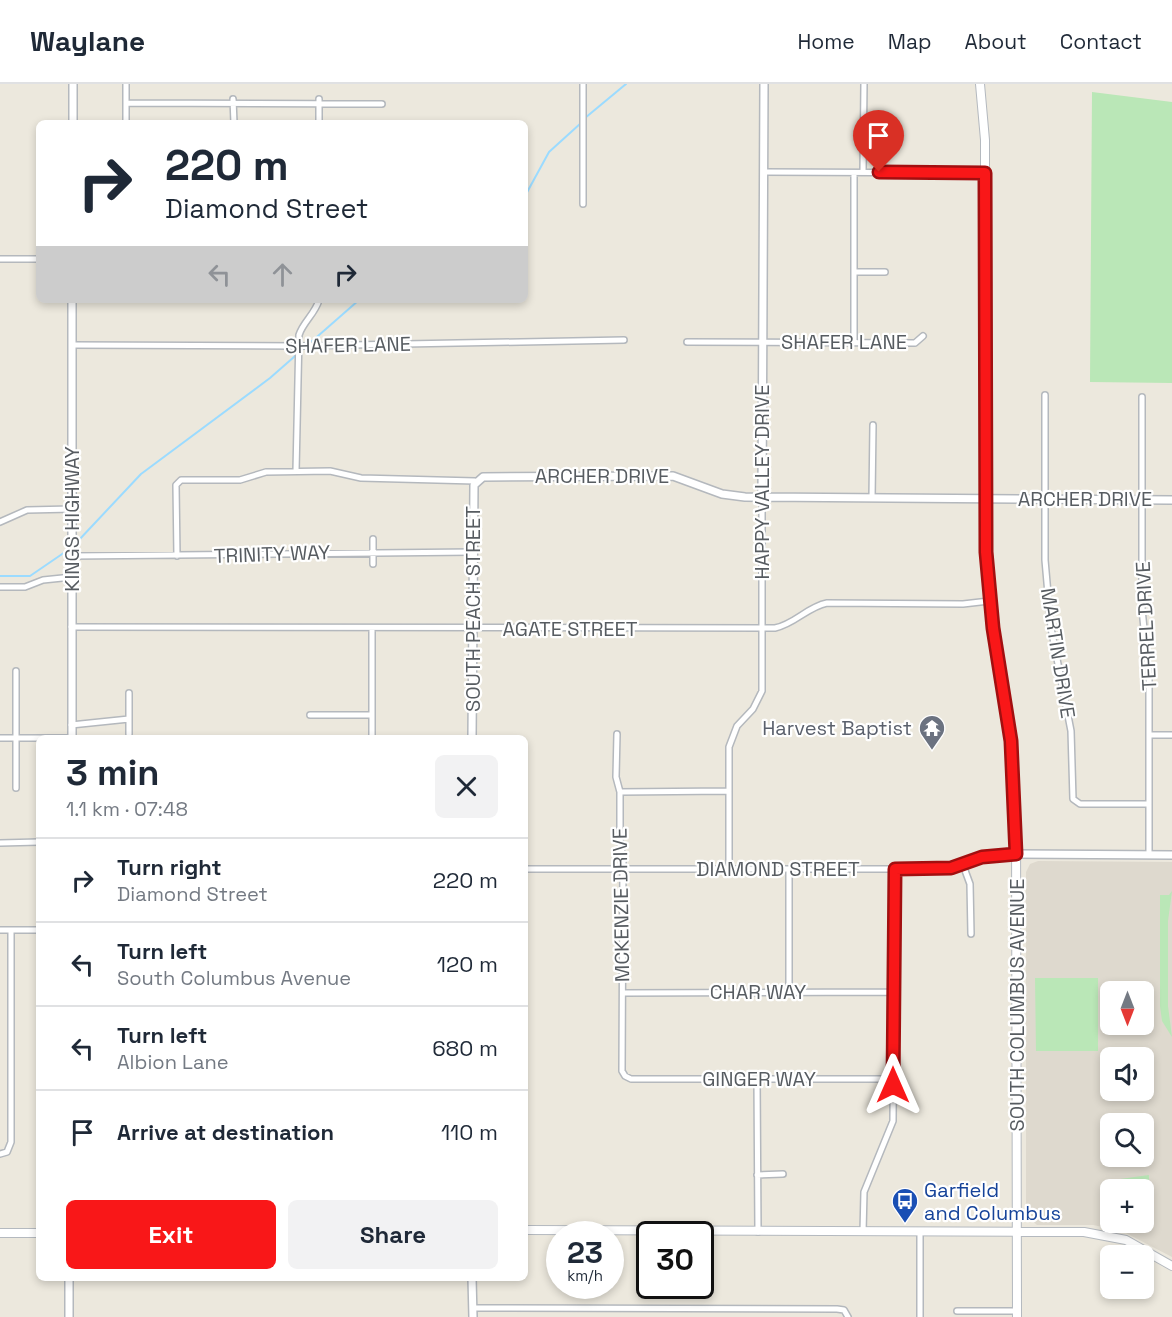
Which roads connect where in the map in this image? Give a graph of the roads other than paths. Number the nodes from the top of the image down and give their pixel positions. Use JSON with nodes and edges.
{"nodes":[{"id":1,"x":73,"y":84,"type":"edge"},
{"id":2,"x":126,"y":84,"type":"edge"},
{"id":3,"x":583,"y":84,"type":"edge"},
{"id":4,"x":764,"y":84,"type":"edge"},
{"id":5,"x":864,"y":84,"type":"edge"},
{"id":6,"x":980,"y":84,"type":"edge"},
{"id":7,"x":234,"y":101,"type":"junction"},
{"id":8,"x":320,"y":101,"type":"junction"},
{"id":9,"x":126,"y":103,"type":"junction"},
{"id":10,"x":382,"y":104,"type":"dead end"},
{"id":11,"x":73,"y":120,"type":"edge"},
{"id":12,"x":126,"y":120,"type":"edge"},
{"id":13,"x":234,"y":120,"type":"edge"},
{"id":14,"x":320,"y":120,"type":"edge"},
{"id":15,"x":764,"y":172,"type":"junction"},
{"id":16,"x":854,"y":172,"type":"junction"},
{"id":17,"x":862,"y":172,"type":"junction"},
{"id":18,"x":985,"y":173,"type":"junction"},
{"id":19,"x":583,"y":204,"type":"dead end"},
{"id":20,"x":0,"y":259,"type":"edge"},
{"id":21,"x":36,"y":259,"type":"edge"},
{"id":22,"x":854,"y":272,"type":"junction"},
{"id":23,"x":885,"y":272,"type":"dead end"},
{"id":24,"x":72,"y":303,"type":"edge"},
{"id":25,"x":317,"y":303,"type":"edge"},
{"id":26,"x":923,"y":336,"type":"dead end"},
{"id":27,"x":624,"y":340,"type":"dead end"},
{"id":28,"x":687,"y":342,"type":"dead end"},
{"id":29,"x":762,"y":342,"type":"junction"},
{"id":30,"x":854,"y":342,"type":"junction"},
{"id":31,"x":72,"y":345,"type":"junction"},
{"id":32,"x":299,"y":346,"type":"junction"},
{"id":33,"x":1045,"y":395,"type":"dead end"},
{"id":34,"x":1142,"y":397,"type":"dead end"},
{"id":35,"x":873,"y":425,"type":"dead end"},
{"id":36,"x":296,"y":471,"type":"junction"},
{"id":37,"x":475,"y":481,"type":"junction"},
{"id":38,"x":762,"y":498,"type":"junction"},
{"id":39,"x":872,"y":498,"type":"junction"},
{"id":40,"x":985,"y":498,"type":"junction"},
{"id":41,"x":1044,"y":499,"type":"junction"},
{"id":42,"x":1142,"y":499,"type":"junction"},
{"id":43,"x":1172,"y":500,"type":"edge"},
{"id":44,"x":72,"y":509,"type":"junction"},
{"id":45,"x":0,"y":522,"type":"edge"},
{"id":46,"x":373,"y":539,"type":"dead end"},
{"id":47,"x":373,"y":552,"type":"junction"},
{"id":48,"x":473,"y":552,"type":"junction"},
{"id":49,"x":72,"y":556,"type":"junction"},
{"id":50,"x":177,"y":556,"type":"junction"},
{"id":51,"x":373,"y":564,"type":"dead end"},
{"id":52,"x":72,"y":577,"type":"junction"},
{"id":53,"x":0,"y":587,"type":"edge"},
{"id":54,"x":989,"y":601,"type":"junction"},
{"id":55,"x":71,"y":627,"type":"junction"},
{"id":56,"x":372,"y":628,"type":"junction"},
{"id":57,"x":762,"y":628,"type":"junction"},
{"id":58,"x":473,"y":629,"type":"junction"},
{"id":59,"x":16,"y":671,"type":"dead end"},
{"id":60,"x":129,"y":693,"type":"dead end"},
{"id":61,"x":310,"y":715,"type":"dead end"},
{"id":62,"x":372,"y":715,"type":"junction"},
{"id":63,"x":129,"y":719,"type":"junction"},
{"id":64,"x":71,"y":725,"type":"junction"},
{"id":65,"x":129,"y":734,"type":"dead end"},
{"id":66,"x":617,"y":734,"type":"dead end"},
{"id":67,"x":72,"y":735,"type":"edge"},
{"id":68,"x":372,"y":735,"type":"edge"},
{"id":69,"x":472,"y":735,"type":"edge"},
{"id":70,"x":1150,"y":735,"type":"junction"},
{"id":71,"x":1172,"y":735,"type":"edge"},
{"id":72,"x":0,"y":738,"type":"edge"},
{"id":73,"x":16,"y":738,"type":"junction"},
{"id":74,"x":36,"y":738,"type":"edge"},
{"id":75,"x":16,"y":788,"type":"dead end"},
{"id":76,"x":729,"y":791,"type":"junction"},
{"id":77,"x":621,"y":792,"type":"junction"},
{"id":78,"x":1149,"y":804,"type":"junction"},
{"id":79,"x":36,"y":842,"type":"edge"},
{"id":80,"x":0,"y":843,"type":"edge"},
{"id":81,"x":1016,"y":854,"type":"junction"},
{"id":82,"x":1149,"y":855,"type":"junction"},
{"id":83,"x":1172,"y":855,"type":"edge"},
{"id":84,"x":963,"y":865,"type":"junction"},
{"id":85,"x":528,"y":869,"type":"edge"},
{"id":86,"x":623,"y":869,"type":"junction"},
{"id":87,"x":729,"y":869,"type":"junction"},
{"id":88,"x":789,"y":869,"type":"junction"},
{"id":89,"x":895,"y":869,"type":"junction"},
{"id":90,"x":0,"y":930,"type":"edge"},
{"id":91,"x":11,"y":930,"type":"junction"},
{"id":92,"x":36,"y":930,"type":"edge"},
{"id":93,"x":971,"y":934,"type":"dead end"},
{"id":94,"x":789,"y":992,"type":"junction"},
{"id":95,"x":893,"y":992,"type":"junction"},
{"id":96,"x":623,"y":993,"type":"junction"},
{"id":97,"x":625,"y":1076,"type":"joint"},
{"id":98,"x":757,"y":1079,"type":"junction"},
{"id":99,"x":893,"y":1079,"type":"junction"},
{"id":100,"x":0,"y":1154,"type":"edge"},
{"id":101,"x":783,"y":1174,"type":"dead end"},
{"id":102,"x":757,"y":1175,"type":"junction"},
{"id":103,"x":528,"y":1230,"type":"edge"},
{"id":104,"x":758,"y":1232,"type":"junction"},
{"id":105,"x":863,"y":1232,"type":"junction"},
{"id":106,"x":920,"y":1232,"type":"junction"},
{"id":107,"x":1018,"y":1232,"type":"junction"},
{"id":108,"x":0,"y":1233,"type":"edge"},
{"id":109,"x":36,"y":1233,"type":"edge"},
{"id":110,"x":1172,"y":1266,"type":"edge"},
{"id":111,"x":69,"y":1281,"type":"edge"},
{"id":112,"x":472,"y":1281,"type":"edge"},
{"id":113,"x":473,"y":1308,"type":"junction"},
{"id":114,"x":602,"y":1310,"type":"junction"},
{"id":115,"x":957,"y":1311,"type":"dead end"},
{"id":116,"x":1017,"y":1314,"type":"edge"},
{"id":117,"x":69,"y":1317,"type":"edge"},
{"id":118,"x":473,"y":1317,"type":"edge"},
{"id":119,"x":602,"y":1317,"type":"edge"},
{"id":120,"x":848,"y":1317,"type":"edge"},
{"id":121,"x":920,"y":1317,"type":"edge"}],
"edges":[{"from":1,"to":11,"type":"street"},
{"from":2,"to":9,"type":"street"},
{"from":3,"to":19,"type":"street"},
{"from":4,"to":15,"type":"street","name":"HAPPY VALLEY DRIVE"},
{"from":5,"to":17,"type":"street"},
{"from":6,"to":18,"type":"main road","name":"SOUTH COLUMBUS AVENUE"},
{"from":7,"to":8,"type":"street"},
{"from":7,"to":9,"type":"street"},
{"from":7,"to":13,"type":"street"},
{"from":8,"to":10,"type":"street"},
{"from":8,"to":14,"type":"street"},
{"from":9,"to":12,"type":"street"},
{"from":15,"to":16,"type":"street"},
{"from":15,"to":29,"type":"street","name":"HAPPY VALLEY DRIVE"},
{"from":16,"to":17,"type":"street"},
{"from":16,"to":22,"type":"street"},
{"from":17,"to":18,"type":"street"},
{"from":18,"to":40,"type":"main road","name":"SOUTH COLUMBUS AVENUE"},
{"from":20,"to":21,"type":"street"},
{"from":22,"to":23,"type":"street"},
{"from":22,"to":30,"type":"street"},
{"from":24,"to":31,"type":"street","name":"KINGS HIGHWAY"},
{"from":25,"to":32,"type":"street"},
{"from":26,"to":30,"type":"street","name":"SHAFER LANE"},
{"from":27,"to":32,"type":"street","name":"SHAFER LANE"},
{"from":28,"to":29,"type":"street","name":"SHAFER LANE"},
{"from":29,"to":30,"type":"street","name":"SHAFER LANE"},
{"from":29,"to":38,"type":"street","name":"HAPPY VALLEY DRIVE"},
{"from":31,"to":32,"type":"street","name":"SHAFER LANE"},
{"from":31,"to":44,"type":"street","name":"KINGS HIGHWAY"},
{"from":32,"to":36,"type":"street"},
{"from":33,"to":41,"type":"street","name":"MARTIN DRIVE"},
{"from":34,"to":42,"type":"street","name":"TERREL DRIVE"},
{"from":35,"to":39,"type":"street"},
{"from":36,"to":37,"type":"street","name":"ARCHER DRIVE"},
{"from":36,"to":50,"type":"street","name":"ARCHER DRIVE"},
{"from":37,"to":38,"type":"street","name":"ARCHER DRIVE"},
{"from":37,"to":48,"type":"street","name":"SOUTH PEACH STREET"},
{"from":38,"to":39,"type":"street","name":"ARCHER DRIVE"},
{"from":38,"to":57,"type":"street","name":"HAPPY VALLEY DRIVE"},
{"from":39,"to":40,"type":"street","name":"ARCHER DRIVE"},
{"from":40,"to":41,"type":"street","name":"ARCHER DRIVE"},
{"from":40,"to":54,"type":"main road","name":"SOUTH COLUMBUS AVENUE"},
{"from":41,"to":42,"type":"street","name":"ARCHER DRIVE"},
{"from":41,"to":78,"type":"street","name":"MARTIN DRIVE"},
{"from":42,"to":43,"type":"street","name":"ARCHER DRIVE"},
{"from":42,"to":70,"type":"street","name":"TERREL DRIVE"},
{"from":44,"to":45,"type":"street"},
{"from":44,"to":49,"type":"street","name":"KINGS HIGHWAY"},
{"from":46,"to":47,"type":"street"},
{"from":47,"to":48,"type":"street","name":"TRINITY WAY"},
{"from":47,"to":50,"type":"street","name":"TRINITY WAY"},
{"from":47,"to":51,"type":"street"},
{"from":48,"to":58,"type":"street","name":"SOUTH PEACH STREET"},
{"from":49,"to":50,"type":"street","name":"TRINITY WAY"},
{"from":49,"to":52,"type":"street","name":"KINGS HIGHWAY"},
{"from":52,"to":53,"type":"street"},
{"from":52,"to":55,"type":"street","name":"KINGS HIGHWAY"},
{"from":54,"to":57,"type":"street","name":"AGATE STREET"},
{"from":54,"to":81,"type":"main road","name":"SOUTH COLUMBUS AVENUE"},
{"from":55,"to":56,"type":"street","name":"AGATE STREET"},
{"from":55,"to":64,"type":"street","name":"KINGS HIGHWAY"},
{"from":56,"to":58,"type":"street","name":"AGATE STREET"},
{"from":56,"to":62,"type":"street"},
{"from":57,"to":58,"type":"street","name":"AGATE STREET"},
{"from":57,"to":76,"type":"street","name":"HAPPY VALLEY DRIVE"},
{"from":58,"to":69,"type":"street","name":"SOUTH PEACH STREET"},
{"from":59,"to":73,"type":"street"},
{"from":60,"to":63,"type":"street"},
{"from":61,"to":62,"type":"street"},
{"from":62,"to":68,"type":"street"},
{"from":63,"to":64,"type":"street"},
{"from":63,"to":65,"type":"street"},
{"from":64,"to":67,"type":"street","name":"KINGS HIGHWAY"},
{"from":66,"to":77,"type":"street","name":"MCKENZIE DRIVE"},
{"from":70,"to":71,"type":"street"},
{"from":70,"to":78,"type":"street","name":"TERREL DRIVE"},
{"from":72,"to":73,"type":"street"},
{"from":73,"to":74,"type":"street"},
{"from":73,"to":75,"type":"street"},
{"from":76,"to":77,"type":"street"},
{"from":76,"to":87,"type":"street","name":"HAPPY VALLEY DRIVE"},
{"from":77,"to":86,"type":"street","name":"MCKENZIE DRIVE"},
{"from":78,"to":82,"type":"street","name":"TERREL DRIVE"},
{"from":79,"to":80,"type":"street"},
{"from":81,"to":82,"type":"street","name":"DIAMOND STREET"},
{"from":81,"to":84,"type":"street","name":"DIAMOND STREET"},
{"from":81,"to":107,"type":"main road","name":"SOUTH COLUMBUS AVENUE"},
{"from":82,"to":83,"type":"street","name":"DIAMOND STREET"},
{"from":84,"to":89,"type":"street","name":"DIAMOND STREET"},
{"from":84,"to":93,"type":"street"},
{"from":85,"to":86,"type":"street","name":"DIAMOND STREET"},
{"from":86,"to":87,"type":"street","name":"DIAMOND STREET"},
{"from":86,"to":96,"type":"street","name":"MCKENZIE DRIVE"},
{"from":87,"to":88,"type":"street","name":"DIAMOND STREET"},
{"from":88,"to":89,"type":"street","name":"DIAMOND STREET"},
{"from":88,"to":94,"type":"street"},
{"from":89,"to":95,"type":"street"},
{"from":90,"to":91,"type":"street"},
{"from":91,"to":92,"type":"street"},
{"from":91,"to":100,"type":"street"},
{"from":94,"to":95,"type":"street","name":"CHAR WAY"},
{"from":94,"to":96,"type":"street","name":"CHAR WAY"},
{"from":95,"to":99,"type":"street"},
{"from":96,"to":97,"type":"street","name":"MCKENZIE DRIVE"},
{"from":97,"to":98,"type":"street","name":"GINGER WAY"},
{"from":98,"to":99,"type":"street","name":"GINGER WAY"},
{"from":98,"to":102,"type":"street"},
{"from":99,"to":105,"type":"street"},
{"from":101,"to":102,"type":"street"},
{"from":102,"to":104,"type":"street"},
{"from":103,"to":104,"type":"main road"},
{"from":104,"to":105,"type":"main road"},
{"from":105,"to":106,"type":"main road"},
{"from":106,"to":107,"type":"main road"},
{"from":106,"to":121,"type":"street"},
{"from":107,"to":110,"type":"main road"},
{"from":107,"to":116,"type":"main road","name":"SOUTH COLUMBUS AVENUE"},
{"from":108,"to":109,"type":"main road"},
{"from":111,"to":117,"type":"street"},
{"from":112,"to":113,"type":"street"},
{"from":113,"to":114,"type":"street"},
{"from":113,"to":118,"type":"street"},
{"from":114,"to":119,"type":"street"},
{"from":114,"to":120,"type":"street"},
{"from":115,"to":116,"type":"street"}]}
